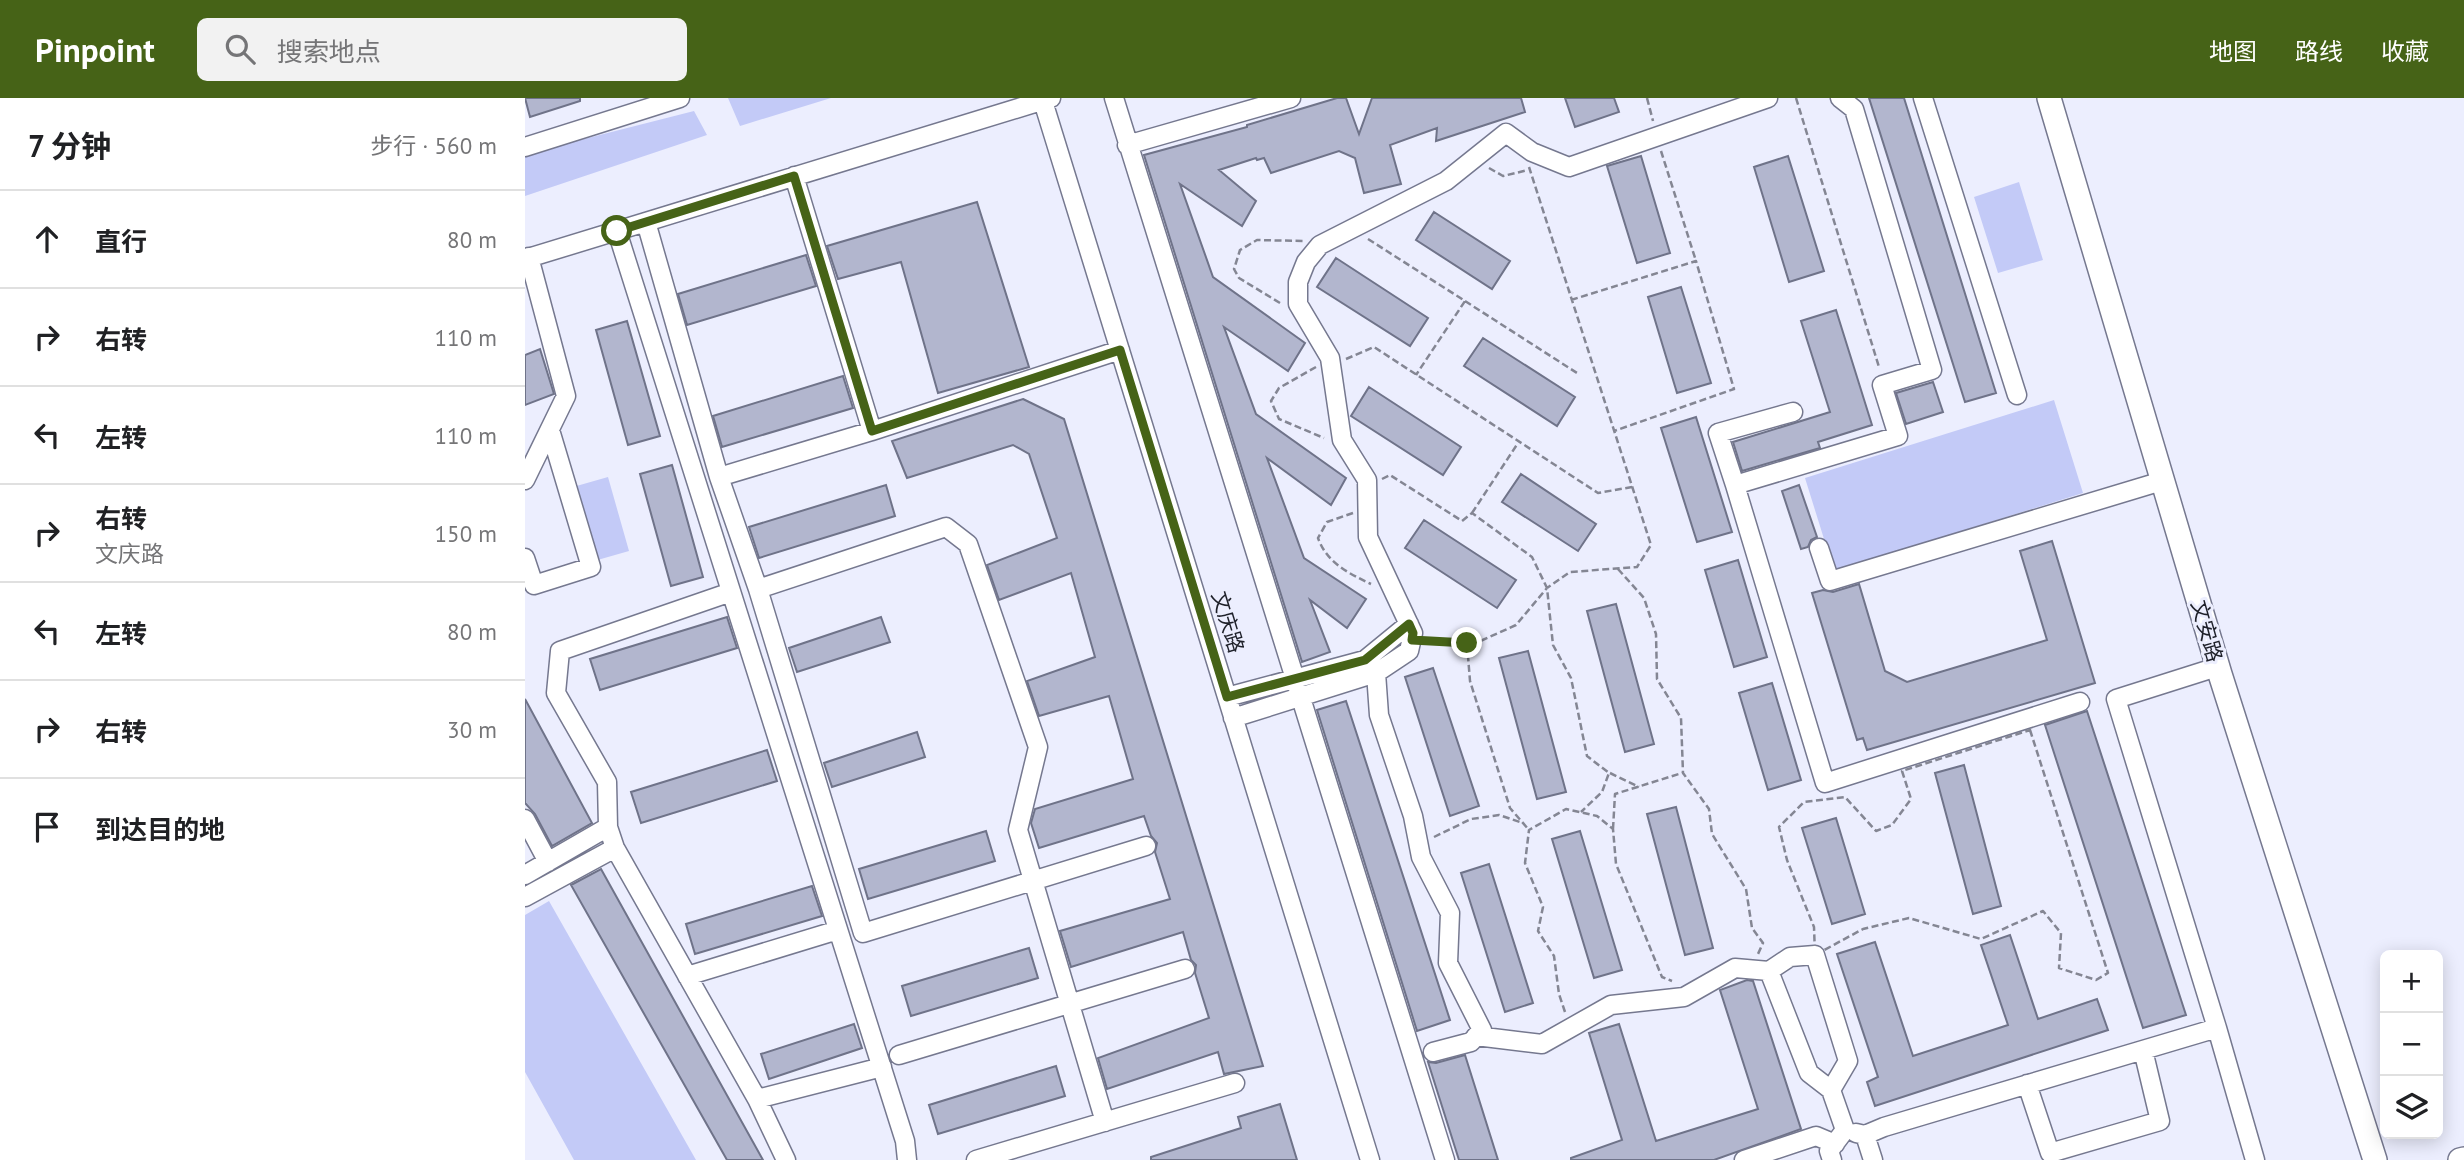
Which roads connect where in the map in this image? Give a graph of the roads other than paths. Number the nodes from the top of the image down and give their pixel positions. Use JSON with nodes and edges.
{"nodes":[{"id":1,"x":680,"y":98,"type":"edge"},
{"id":2,"x":1114,"y":98,"type":"edge"},
{"id":3,"x":1291,"y":98,"type":"edge"},
{"id":4,"x":1768,"y":98,"type":"edge"},
{"id":5,"x":1840,"y":98,"type":"edge"},
{"id":6,"x":1923,"y":98,"type":"edge"},
{"id":7,"x":2049,"y":98,"type":"edge"},
{"id":8,"x":1046,"y":99,"type":"edge"},
{"id":9,"x":1127,"y":145,"type":"junction"},
{"id":10,"x":525,"y":146,"type":"edge"},
{"id":11,"x":794,"y":176,"type":"junction"},
{"id":12,"x":646,"y":222,"type":"junction"},
{"id":13,"x":617,"y":231,"type":"junction"},
{"id":14,"x":527,"y":258,"type":"edge"},
{"id":15,"x":1120,"y":350,"type":"junction"},
{"id":16,"x":2017,"y":395,"type":"dead end"},
{"id":17,"x":1793,"y":412,"type":"dead end"},
{"id":18,"x":550,"y":430,"type":"junction"},
{"id":19,"x":872,"y":431,"type":"junction"},
{"id":20,"x":719,"y":477,"type":"junction"},
{"id":21,"x":525,"y":480,"type":"edge"},
{"id":22,"x":2162,"y":481,"type":"junction"},
{"id":23,"x":1735,"y":485,"type":"junction"},
{"id":24,"x":1819,"y":548,"type":"dead end"},
{"id":25,"x":525,"y":558,"type":"edge"},
{"id":26,"x":758,"y":589,"type":"junction"},
{"id":27,"x":731,"y":592,"type":"junction"},
{"id":28,"x":1410,"y":632,"type":"junction"},
{"id":29,"x":2217,"y":667,"type":"junction"},
{"id":30,"x":1376,"y":673,"type":"junction"},
{"id":31,"x":1298,"y":687,"type":"junction"},
{"id":32,"x":1227,"y":697,"type":"junction"},
{"id":33,"x":2080,"y":702,"type":"dead end"},
{"id":34,"x":1233,"y":718,"type":"junction"},
{"id":35,"x":525,"y":819,"type":"edge"},
{"id":36,"x":608,"y":827,"type":"junction"},
{"id":37,"x":1146,"y":846,"type":"dead end"},
{"id":38,"x":615,"y":848,"type":"junction"},
{"id":39,"x":548,"y":862,"type":"junction"},
{"id":40,"x":525,"y":875,"type":"edge"},
{"id":41,"x":1033,"y":881,"type":"junction"},
{"id":42,"x":525,"y":897,"type":"edge"},
{"id":43,"x":838,"y":930,"type":"junction"},
{"id":44,"x":1185,"y":969,"type":"dead end"},
{"id":45,"x":1769,"y":971,"type":"junction"},
{"id":46,"x":687,"y":976,"type":"junction"},
{"id":47,"x":1069,"y":1003,"type":"junction"},
{"id":48,"x":2217,"y":1028,"type":"junction"},
{"id":49,"x":1476,"y":1037,"type":"junction"},
{"id":50,"x":2143,"y":1050,"type":"junction"},
{"id":51,"x":1433,"y":1052,"type":"dead end"},
{"id":52,"x":899,"y":1055,"type":"dead end"},
{"id":53,"x":882,"y":1066,"type":"junction"},
{"id":54,"x":1235,"y":1083,"type":"dead end"},
{"id":55,"x":2027,"y":1084,"type":"junction"},
{"id":56,"x":1831,"y":1090,"type":"junction"},
{"id":57,"x":757,"y":1099,"type":"junction"},
{"id":58,"x":1105,"y":1122,"type":"junction"},
{"id":59,"x":1865,"y":1135,"type":"junction"},
{"id":60,"x":1837,"y":1145,"type":"edge"},
{"id":61,"x":786,"y":1160,"type":"edge"},
{"id":62,"x":907,"y":1160,"type":"edge"},
{"id":63,"x":976,"y":1160,"type":"edge"},
{"id":64,"x":1370,"y":1160,"type":"edge"},
{"id":65,"x":1445,"y":1160,"type":"edge"},
{"id":66,"x":1744,"y":1160,"type":"edge"},
{"id":67,"x":1873,"y":1160,"type":"edge"},
{"id":68,"x":2255,"y":1160,"type":"edge"},
{"id":69,"x":2375,"y":1160,"type":"edge"}],
"edges":[{"from":1,"to":10,"type":"street"},
{"from":2,"to":9,"type":"street"},
{"from":3,"to":9,"type":"street"},
{"from":4,"to":28,"type":"street"},
{"from":5,"to":23,"type":"street"},
{"from":6,"to":16,"type":"street"},
{"from":7,"to":22,"type":"main road","name":"文安路"},
{"from":8,"to":11,"type":"street"},
{"from":8,"to":15,"type":"street","name":"文庆路"},
{"from":9,"to":31,"type":"street"},
{"from":11,"to":12,"type":"street"},
{"from":11,"to":19,"type":"street"},
{"from":12,"to":13,"type":"street"},
{"from":12,"to":20,"type":"street"},
{"from":13,"to":14,"type":"street"},
{"from":13,"to":27,"type":"street"},
{"from":14,"to":18,"type":"street"},
{"from":15,"to":19,"type":"street"},
{"from":15,"to":32,"type":"street","name":"文庆路"},
{"from":17,"to":23,"type":"street"},
{"from":18,"to":21,"type":"street"},
{"from":18,"to":25,"type":"street"},
{"from":19,"to":20,"type":"street"},
{"from":20,"to":26,"type":"street"},
{"from":22,"to":24,"type":"street"},
{"from":22,"to":29,"type":"main road","name":"文安路"},
{"from":23,"to":33,"type":"street"},
{"from":26,"to":41,"type":"street"},
{"from":26,"to":41,"type":"street"},
{"from":27,"to":36,"type":"street"},
{"from":27,"to":43,"type":"street"},
{"from":28,"to":30,"type":"street"},
{"from":28,"to":31,"type":"street"},
{"from":29,"to":48,"type":"street"},
{"from":29,"to":69,"type":"main road","name":"文安路"},
{"from":30,"to":31,"type":"street"},
{"from":30,"to":49,"type":"street"},
{"from":31,"to":32,"type":"street"},
{"from":31,"to":34,"type":"street"},
{"from":31,"to":65,"type":"street"},
{"from":32,"to":34,"type":"street","name":"文庆路"},
{"from":34,"to":64,"type":"street","name":"文庆路"},
{"from":35,"to":39,"type":"street"},
{"from":36,"to":38,"type":"street"},
{"from":36,"to":39,"type":"street"},
{"from":37,"to":41,"type":"street"},
{"from":38,"to":42,"type":"street"},
{"from":38,"to":46,"type":"street"},
{"from":39,"to":40,"type":"street"},
{"from":41,"to":47,"type":"street"},
{"from":43,"to":46,"type":"street"},
{"from":43,"to":53,"type":"street"},
{"from":44,"to":47,"type":"street"},
{"from":45,"to":49,"type":"street"},
{"from":45,"to":56,"type":"street"},
{"from":45,"to":56,"type":"street"},
{"from":46,"to":57,"type":"street"},
{"from":47,"to":52,"type":"street"},
{"from":47,"to":58,"type":"street"},
{"from":48,"to":50,"type":"street"},
{"from":48,"to":68,"type":"street"},
{"from":49,"to":51,"type":"street"},
{"from":50,"to":55,"type":"street"},
{"from":50,"to":55,"type":"street"},
{"from":53,"to":57,"type":"street"},
{"from":53,"to":62,"type":"street"},
{"from":54,"to":58,"type":"street"},
{"from":55,"to":59,"type":"street"},
{"from":56,"to":60,"type":"street"},
{"from":57,"to":61,"type":"street"},
{"from":58,"to":63,"type":"street"},
{"from":59,"to":60,"type":"street"},
{"from":59,"to":67,"type":"street"},
{"from":60,"to":66,"type":"street"}]}
